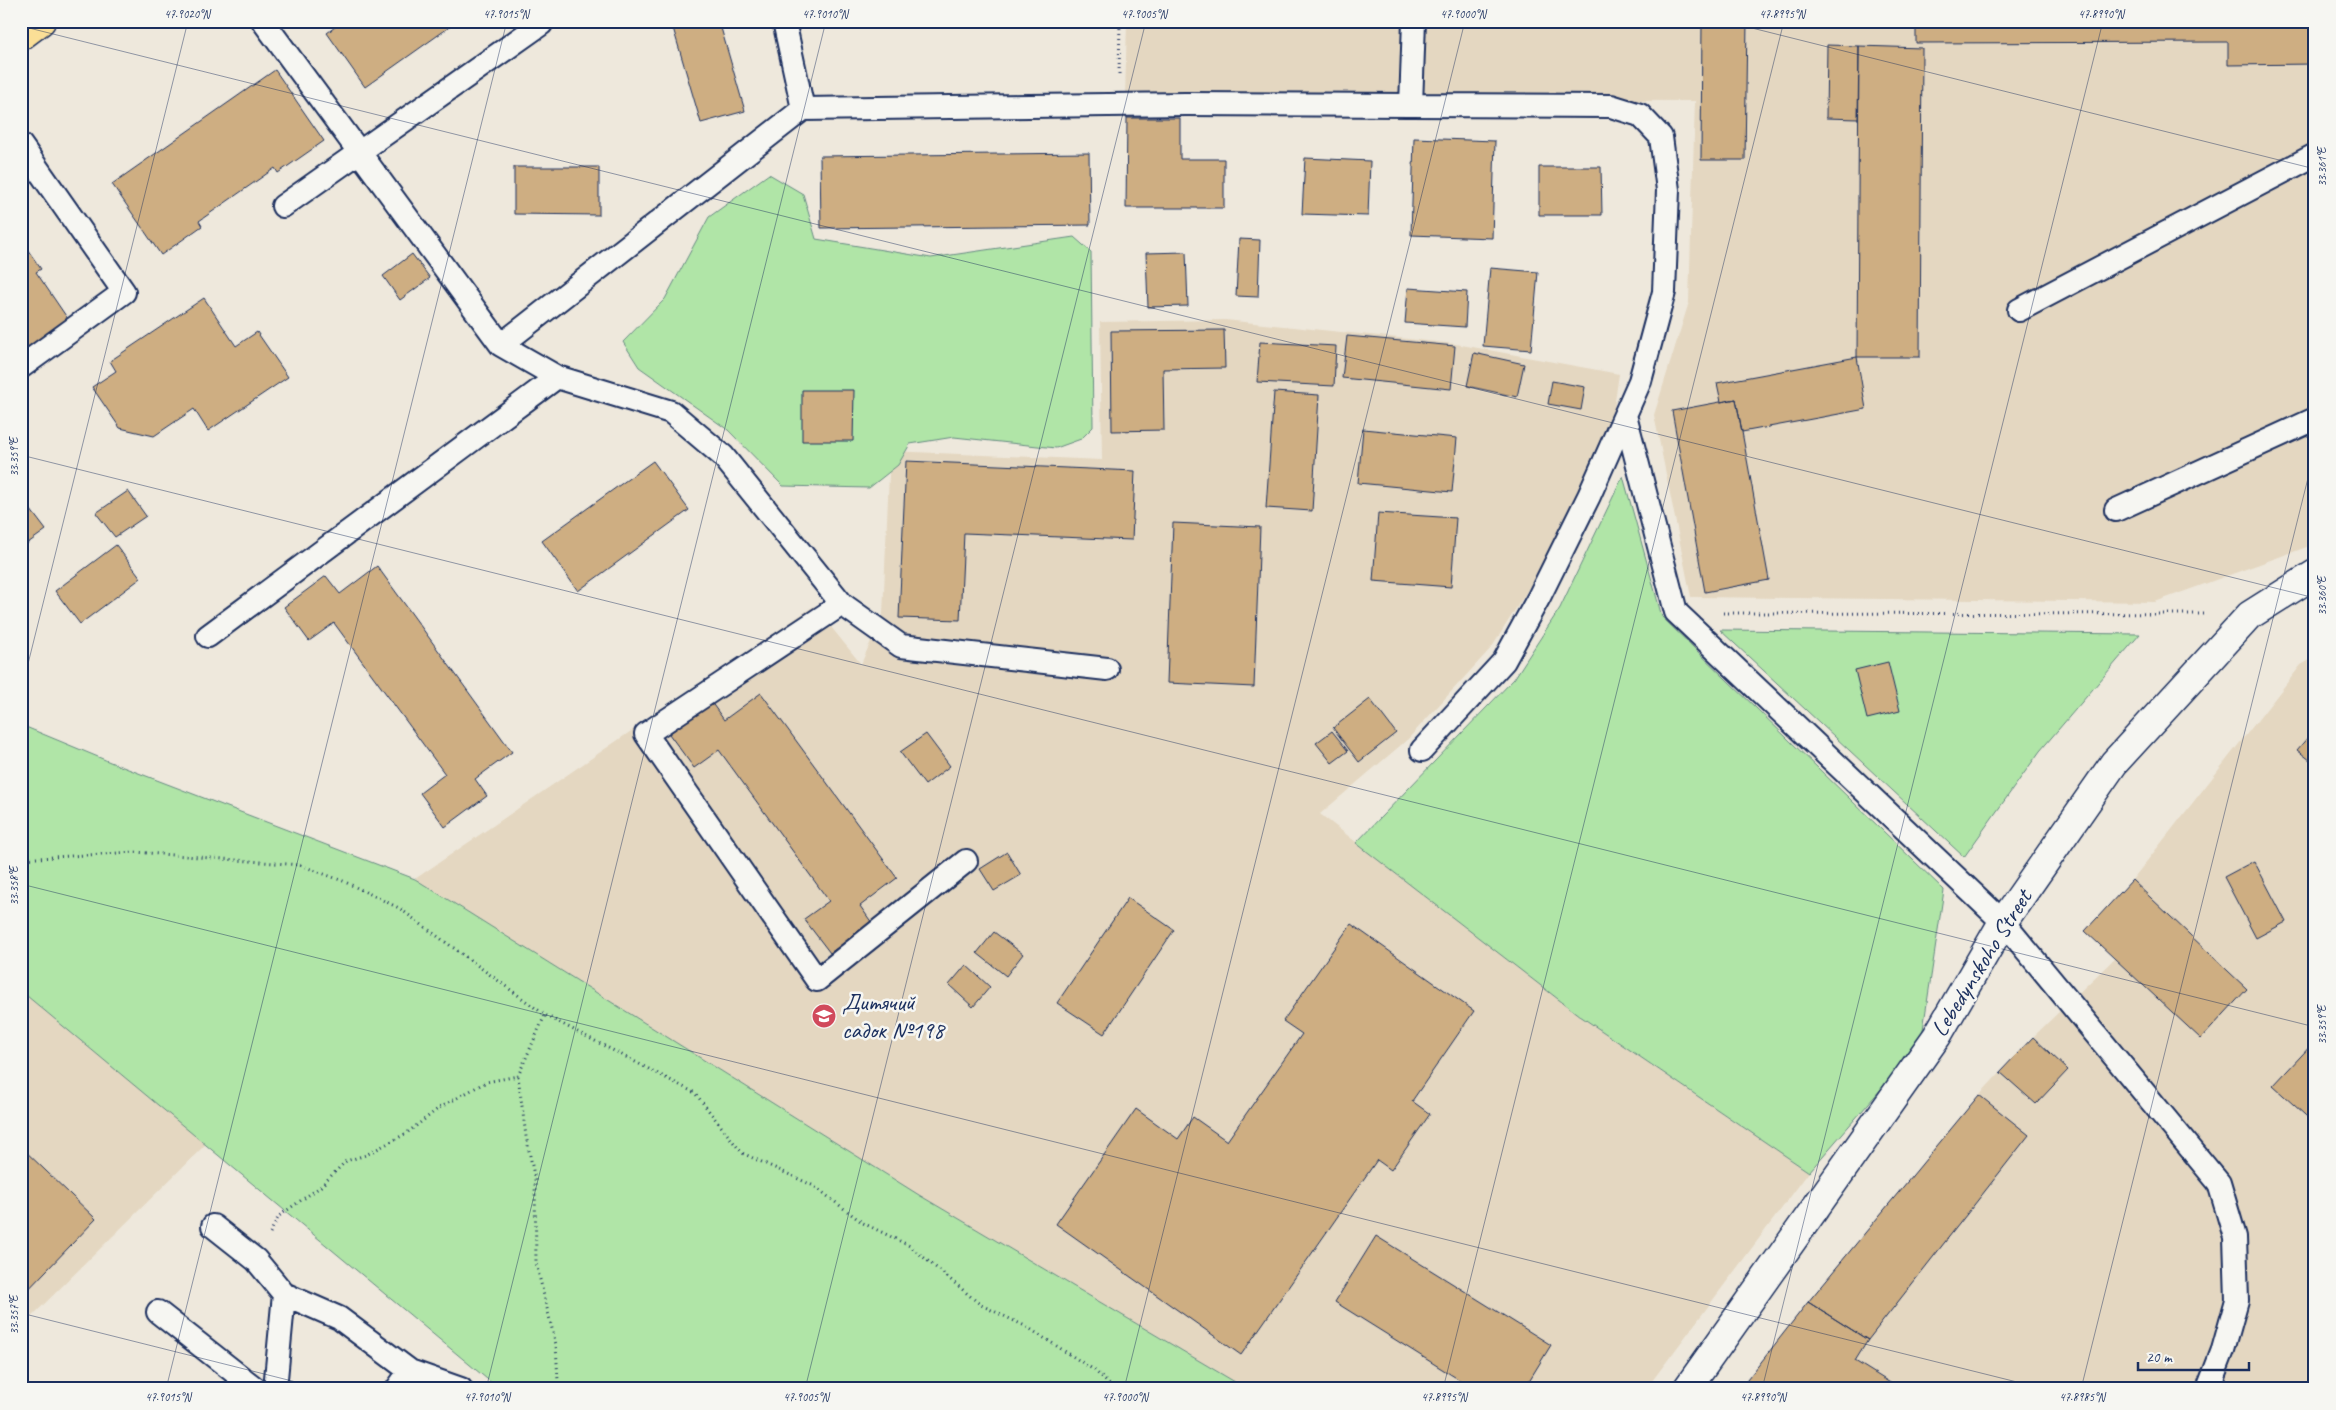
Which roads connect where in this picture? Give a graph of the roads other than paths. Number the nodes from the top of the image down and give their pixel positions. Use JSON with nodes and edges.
{"nodes":[{"id":1,"x":41,"y":21,"type":"edge"},
{"id":2,"x":263,"y":21,"type":"edge"},
{"id":3,"x":784,"y":21,"type":"edge"},
{"id":4,"x":1414,"y":21,"type":"edge"},
{"id":5,"x":541,"y":24,"type":"dead end"},
{"id":6,"x":21,"y":36,"type":"edge"},
{"id":7,"x":1411,"y":105,"type":"junction"},
{"id":8,"x":803,"y":109,"type":"junction"},
{"id":9,"x":21,"y":145,"type":"edge"},
{"id":10,"x":360,"y":153,"type":"junction"},
{"id":11,"x":2315,"y":155,"type":"edge"},
{"id":12,"x":283,"y":206,"type":"dead end"},
{"id":13,"x":2019,"y":310,"type":"dead end"},
{"id":14,"x":501,"y":345,"type":"junction"},
{"id":15,"x":21,"y":367,"type":"edge"},
{"id":16,"x":557,"y":376,"type":"junction"},
{"id":17,"x":1625,"y":415,"type":"junction"},
{"id":18,"x":2315,"y":419,"type":"edge"},
{"id":19,"x":2116,"y":510,"type":"dead end"},
{"id":20,"x":2315,"y":574,"type":"edge"},
{"id":21,"x":842,"y":604,"type":"junction"},
{"id":22,"x":208,"y":636,"type":"dead end"},
{"id":23,"x":1107,"y":669,"type":"dead end"},
{"id":24,"x":1422,"y":750,"type":"dead end"},
{"id":25,"x":966,"y":861,"type":"dead end"},
{"id":26,"x":2003,"y":922,"type":"junction"},
{"id":27,"x":213,"y":1226,"type":"dead end"},
{"id":28,"x":284,"y":1294,"type":"junction"},
{"id":29,"x":158,"y":1312,"type":"dead end"},
{"id":30,"x":403,"y":1380,"type":"edge"},
{"id":31,"x":256,"y":1389,"type":"edge"},
{"id":32,"x":275,"y":1389,"type":"edge"},
{"id":33,"x":461,"y":1389,"type":"edge"},
{"id":34,"x":1687,"y":1389,"type":"edge"},
{"id":35,"x":2208,"y":1389,"type":"edge"}],
"edges":[{"from":1,"to":6,"type":"main road"},
{"from":2,"to":10,"type":"lane"},
{"from":3,"to":8,"type":"lane"},
{"from":4,"to":7,"type":"lane"},
{"from":5,"to":10,"type":"lane"},
{"from":7,"to":8,"type":"lane"},
{"from":7,"to":17,"type":"lane"},
{"from":8,"to":14,"type":"lane"},
{"from":9,"to":15,"type":"lane"},
{"from":10,"to":12,"type":"lane"},
{"from":10,"to":14,"type":"lane"},
{"from":11,"to":13,"type":"lane"},
{"from":14,"to":16,"type":"lane"},
{"from":16,"to":21,"type":"lane"},
{"from":16,"to":22,"type":"lane"},
{"from":17,"to":24,"type":"lane"},
{"from":17,"to":26,"type":"lane"},
{"from":18,"to":19,"type":"lane"},
{"from":20,"to":26,"type":"street","name":"Lebedynskoho Street"},
{"from":21,"to":23,"type":"lane"},
{"from":21,"to":25,"type":"lane"},
{"from":26,"to":34,"type":"street","name":"Lebedynskoho Street"},
{"from":26,"to":35,"type":"lane"},
{"from":27,"to":28,"type":"lane"},
{"from":28,"to":30,"type":"lane"},
{"from":28,"to":32,"type":"lane"},
{"from":29,"to":31,"type":"lane"},
{"from":30,"to":33,"type":"lane"}]}
